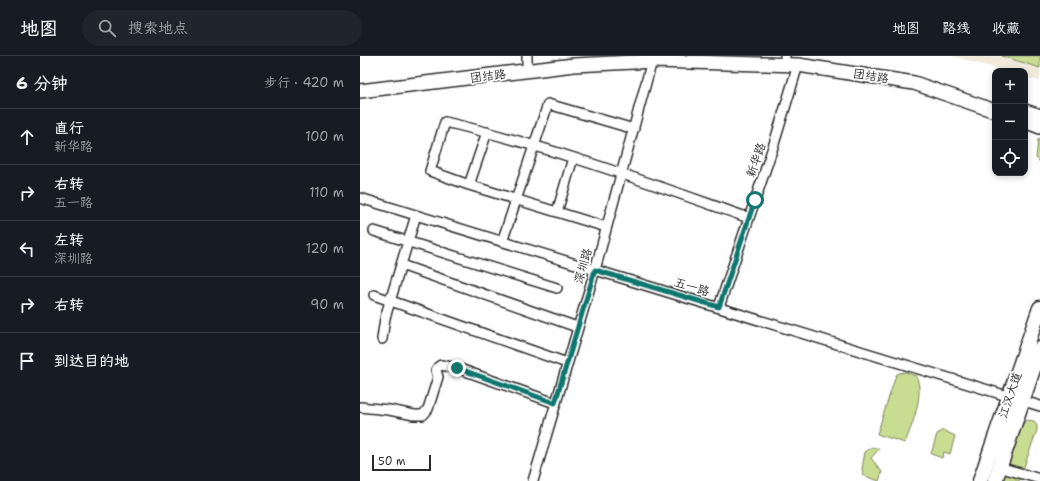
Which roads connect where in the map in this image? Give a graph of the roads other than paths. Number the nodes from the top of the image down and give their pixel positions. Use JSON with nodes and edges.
{"nodes":[{"id":1,"x":602,"y":56,"type":"edge"},
{"id":2,"x":761,"y":56,"type":"edge"},
{"id":3,"x":782,"y":56,"type":"edge"},
{"id":4,"x":653,"y":59,"type":"edge"},
{"id":5,"x":527,"y":60,"type":"edge"},
{"id":6,"x":798,"y":65,"type":"junction"},
{"id":7,"x":360,"y":84,"type":"edge"},
{"id":8,"x":360,"y":92,"type":"edge"},
{"id":9,"x":992,"y":101,"type":"edge"},
{"id":10,"x":992,"y":110,"type":"edge"},
{"id":11,"x":1028,"y":113,"type":"edge"},
{"id":12,"x":1040,"y":116,"type":"edge"},
{"id":13,"x":1028,"y":123,"type":"edge"},
{"id":14,"x":1040,"y":127,"type":"edge"},
{"id":15,"x":634,"y":129,"type":"junction"},
{"id":16,"x":487,"y":132,"type":"junction"},
{"id":17,"x":534,"y":146,"type":"junction"},
{"id":18,"x":573,"y":158,"type":"junction"},
{"id":19,"x":622,"y":173,"type":"junction"},
{"id":20,"x":469,"y":185,"type":"junction"},
{"id":21,"x":360,"y":198,"type":"edge"},
{"id":22,"x":516,"y":199,"type":"junction"},
{"id":23,"x":557,"y":212,"type":"junction"},
{"id":24,"x":416,"y":215,"type":"junction"},
{"id":25,"x":749,"y":218,"type":"junction"},
{"id":26,"x":606,"y":227,"type":"junction"},
{"id":27,"x":374,"y":231,"type":"dead end"},
{"id":28,"x":408,"y":241,"type":"junction"},
{"id":29,"x":502,"y":242,"type":"junction"},
{"id":30,"x":401,"y":265,"type":"junction"},
{"id":31,"x":595,"y":270,"type":"junction"},
{"id":32,"x":557,"y":288,"type":"dead end"},
{"id":33,"x":374,"y":295,"type":"dead end"},
{"id":34,"x":390,"y":300,"type":"junction"},
{"id":35,"x":719,"y":307,"type":"junction"},
{"id":36,"x":1040,"y":308,"type":"edge"},
{"id":37,"x":577,"y":327,"type":"junction"},
{"id":38,"x":382,"y":339,"type":"dead end"},
{"id":39,"x":1040,"y":349,"type":"edge"},
{"id":40,"x":567,"y":363,"type":"junction"},
{"id":41,"x":1016,"y":398,"type":"junction"},
{"id":42,"x":555,"y":403,"type":"junction"},
{"id":43,"x":1040,"y":406,"type":"edge"},
{"id":44,"x":360,"y":407,"type":"edge"},
{"id":45,"x":1000,"y":467,"type":"junction"},
{"id":46,"x":1040,"y":479,"type":"edge"},
{"id":47,"x":533,"y":481,"type":"edge"},
{"id":48,"x":980,"y":481,"type":"edge"},
{"id":49,"x":995,"y":481,"type":"edge"}],
"edges":[{"from":1,"to":5,"type":"main road","name":"团结路"},
{"from":2,"to":3,"type":"main road","name":"团结路"},
{"from":3,"to":9,"type":"main road","name":"团结路"},
{"from":4,"to":6,"type":"main road","name":"团结路"},
{"from":4,"to":8,"type":"main road","name":"团结路"},
{"from":4,"to":15,"type":"street","name":"深圳路"},
{"from":5,"to":7,"type":"main road","name":"团结路"},
{"from":6,"to":10,"type":"main road","name":"团结路"},
{"from":6,"to":25,"type":"street","name":"新华路"},
{"from":11,"to":12,"type":"main road"},
{"from":13,"to":14,"type":"main road"},
{"from":15,"to":17,"type":"street"},
{"from":15,"to":19,"type":"street","name":"深圳路"},
{"from":16,"to":17,"type":"street"},
{"from":16,"to":20,"type":"street"},
{"from":16,"to":20,"type":"street"},
{"from":17,"to":18,"type":"street"},
{"from":17,"to":22,"type":"street"},
{"from":18,"to":19,"type":"street"},
{"from":18,"to":23,"type":"street"},
{"from":19,"to":25,"type":"street"},
{"from":19,"to":26,"type":"street","name":"深圳路"},
{"from":20,"to":22,"type":"street"},
{"from":21,"to":24,"type":"street","name":"五一路"},
{"from":22,"to":23,"type":"street"},
{"from":22,"to":29,"type":"street"},
{"from":23,"to":26,"type":"street"},
{"from":24,"to":28,"type":"street"},
{"from":24,"to":29,"type":"street","name":"五一路"},
{"from":25,"to":35,"type":"street","name":"新华路"},
{"from":26,"to":31,"type":"street","name":"深圳路"},
{"from":27,"to":28,"type":"street"},
{"from":28,"to":30,"type":"street"},
{"from":28,"to":32,"type":"street"},
{"from":29,"to":31,"type":"street","name":"五一路"},
{"from":30,"to":34,"type":"street"},
{"from":30,"to":37,"type":"street"},
{"from":31,"to":35,"type":"street","name":"五一路"},
{"from":31,"to":37,"type":"street","name":"深圳路"},
{"from":33,"to":34,"type":"street"},
{"from":34,"to":38,"type":"street"},
{"from":34,"to":40,"type":"street"},
{"from":35,"to":41,"type":"street","name":"五一路"},
{"from":36,"to":41,"type":"main road","name":"江汉大道"},
{"from":37,"to":40,"type":"street","name":"深圳路"},
{"from":39,"to":41,"type":"main road","name":"江汉大道"},
{"from":40,"to":42,"type":"street","name":"深圳路"},
{"from":41,"to":43,"type":"street","name":"五一路"},
{"from":41,"to":45,"type":"main road","name":"江汉大道"},
{"from":41,"to":48,"type":"main road","name":"江汉大道"},
{"from":42,"to":44,"type":"street"},
{"from":42,"to":47,"type":"street","name":"深圳路"},
{"from":45,"to":46,"type":"street"},
{"from":45,"to":49,"type":"main road","name":"江汉大道"}]}
